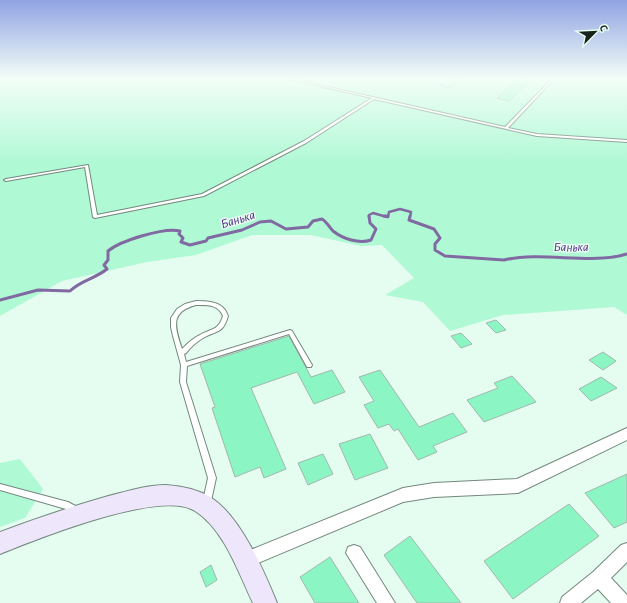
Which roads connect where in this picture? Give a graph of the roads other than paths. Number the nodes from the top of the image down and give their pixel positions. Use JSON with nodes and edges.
{"nodes":[{"id":1,"x":360,"y":107,"type":"edge"},
{"id":2,"x":414,"y":107,"type":"edge"},
{"id":3,"x":526,"y":107,"type":"edge"},
{"id":4,"x":506,"y":128,"type":"junction"},
{"id":5,"x":627,"y":141,"type":"edge"},
{"id":6,"x":6,"y":180,"type":"dead end"},
{"id":7,"x":181,"y":354,"type":"junction"},
{"id":8,"x":184,"y":365,"type":"junction"},
{"id":9,"x":309,"y":365,"type":"dead end"},
{"id":10,"x":627,"y":434,"type":"edge"},
{"id":11,"x":0,"y":486,"type":"edge"},
{"id":12,"x":205,"y":506,"type":"junction"},
{"id":13,"x":79,"y":515,"type":"junction"},
{"id":14,"x":0,"y":543,"type":"edge"},
{"id":15,"x":627,"y":551,"type":"edge"},
{"id":16,"x":354,"y":553,"type":"dead end"},
{"id":17,"x":244,"y":561,"type":"junction"},
{"id":18,"x":599,"y":578,"type":"junction"},
{"id":19,"x":265,"y":603,"type":"edge"},
{"id":20,"x":387,"y":603,"type":"edge"},
{"id":21,"x":568,"y":603,"type":"edge"},
{"id":22,"x":623,"y":603,"type":"edge"}],
"edges":[{"from":1,"to":6,"type":"lane"},
{"from":2,"to":4,"type":"lane"},
{"from":3,"to":4,"type":"lane"},
{"from":4,"to":5,"type":"lane"},
{"from":7,"to":7,"type":"lane"},
{"from":7,"to":8,"type":"lane"},
{"from":8,"to":9,"type":"lane"},
{"from":8,"to":12,"type":"lane"},
{"from":10,"to":17,"type":"street"},
{"from":11,"to":13,"type":"lane"},
{"from":12,"to":13,"type":"street"},
{"from":12,"to":17,"type":"street"},
{"from":13,"to":14,"type":"street"},
{"from":15,"to":18,"type":"street"},
{"from":16,"to":20,"type":"street"},
{"from":17,"to":19,"type":"street"},
{"from":18,"to":21,"type":"street"},
{"from":18,"to":22,"type":"street"}]}
